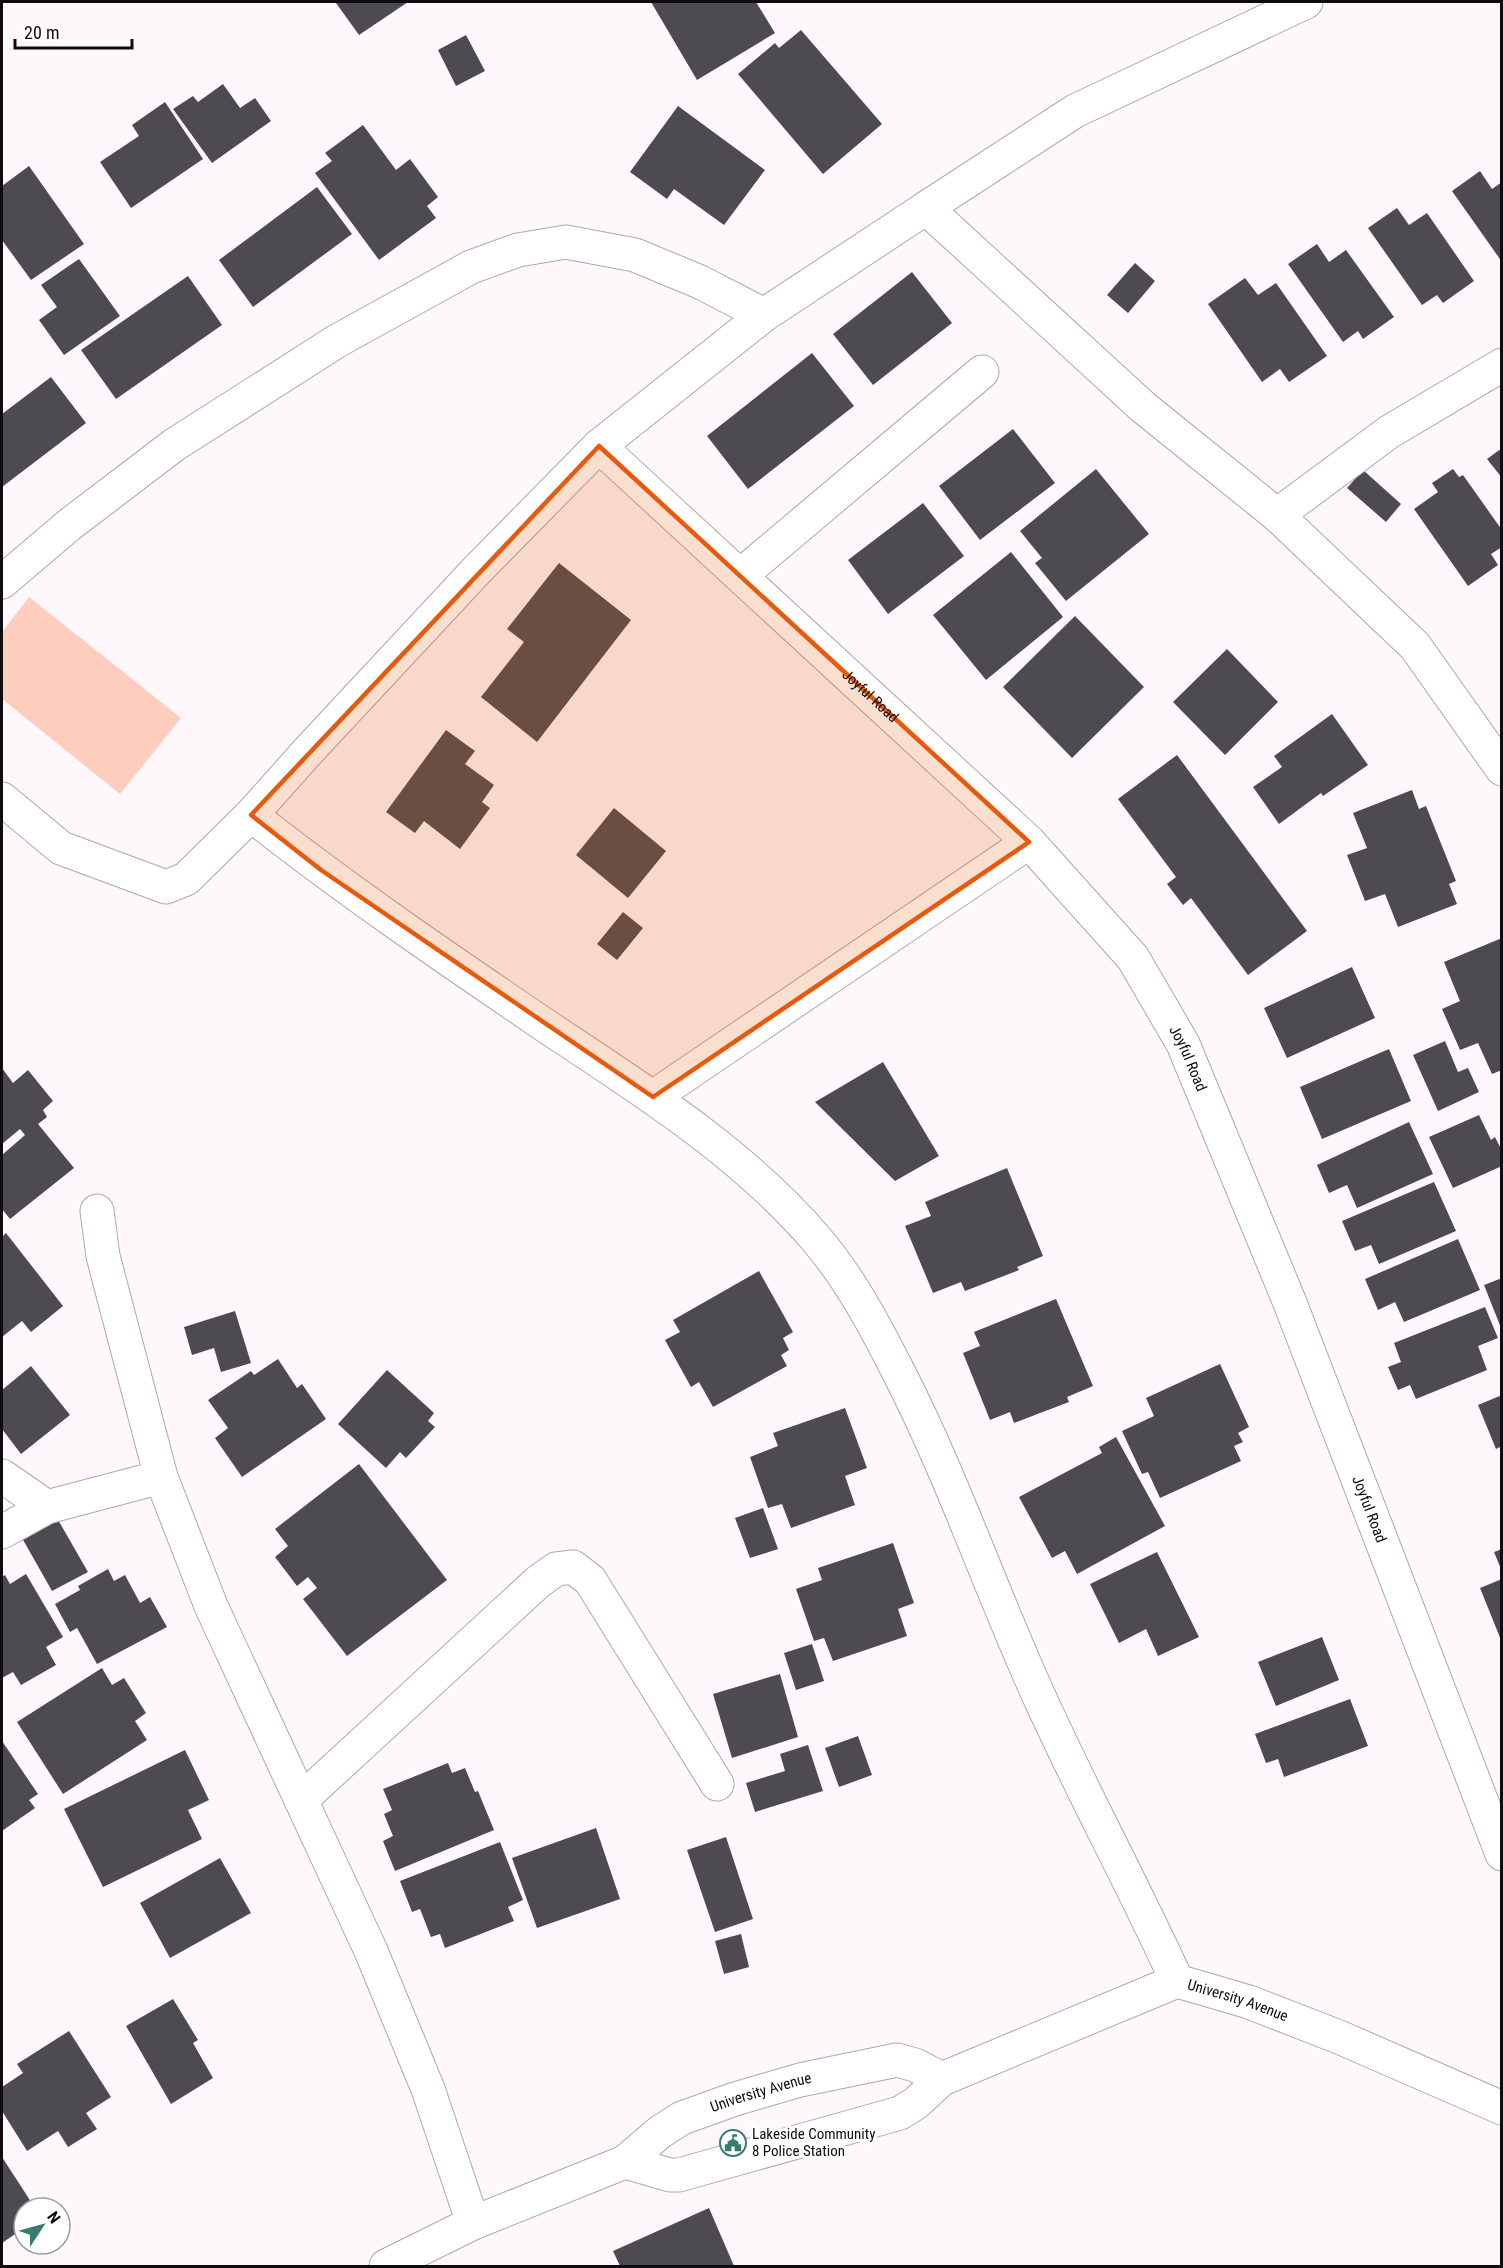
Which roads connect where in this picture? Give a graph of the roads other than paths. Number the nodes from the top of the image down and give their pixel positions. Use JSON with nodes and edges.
{"nodes":[{"id":1,"x":1306,"y":2,"type":"edge"},
{"id":2,"x":926,"y":208,"type":"junction"},
{"id":3,"x":764,"y":315,"type":"junction"},
{"id":4,"x":1502,"y":365,"type":"edge"},
{"id":5,"x":982,"y":372,"type":"dead end"},
{"id":6,"x":599,"y":446,"type":"junction"},
{"id":7,"x":1277,"y":514,"type":"junction"},
{"id":8,"x":741,"y":574,"type":"junction"},
{"id":9,"x":2,"y":582,"type":"edge"},
{"id":10,"x":1502,"y":769,"type":"edge"},
{"id":11,"x":2,"y":799,"type":"edge"},
{"id":12,"x":251,"y":815,"type":"junction"},
{"id":13,"x":1029,"y":842,"type":"junction"},
{"id":14,"x":653,"y":1097,"type":"junction"},
{"id":15,"x":98,"y":1211,"type":"dead end"},
{"id":16,"x":2,"y":1476,"type":"edge"},
{"id":17,"x":161,"y":1477,"type":"junction"},
{"id":18,"x":47,"y":1507,"type":"junction"},
{"id":19,"x":2,"y":1532,"type":"edge"},
{"id":20,"x":717,"y":1784,"type":"dead end"},
{"id":21,"x":301,"y":1800,"type":"junction"},
{"id":22,"x":1502,"y":1854,"type":"edge"},
{"id":23,"x":1177,"y":1981,"type":"junction"},
{"id":24,"x":942,"y":2079,"type":"junction"},
{"id":25,"x":1502,"y":2108,"type":"edge"},
{"id":26,"x":625,"y":2162,"type":"junction"},
{"id":27,"x":473,"y":2223,"type":"junction"},
{"id":28,"x":386,"y":2266,"type":"edge"}],
"edges":[{"from":1,"to":2,"type":"street"},
{"from":2,"to":3,"type":"street"},
{"from":2,"to":7,"type":"street"},
{"from":3,"to":6,"type":"street"},
{"from":3,"to":9,"type":"street"},
{"from":4,"to":7,"type":"street"},
{"from":5,"to":8,"type":"street"},
{"from":6,"to":8,"type":"street","name":"Joyful Road"},
{"from":6,"to":12,"type":"street"},
{"from":7,"to":10,"type":"street"},
{"from":8,"to":13,"type":"street","name":"Joyful Road"},
{"from":11,"to":12,"type":"street"},
{"from":12,"to":14,"type":"street"},
{"from":13,"to":14,"type":"street"},
{"from":13,"to":22,"type":"street","name":"Joyful Road"},
{"from":14,"to":23,"type":"street"},
{"from":15,"to":17,"type":"street"},
{"from":16,"to":18,"type":"street"},
{"from":17,"to":18,"type":"street"},
{"from":17,"to":21,"type":"street"},
{"from":18,"to":19,"type":"street"},
{"from":20,"to":21,"type":"street"},
{"from":21,"to":27,"type":"street"},
{"from":23,"to":24,"type":"street","name":"University Avenue"},
{"from":23,"to":25,"type":"street","name":"University Avenue"},
{"from":24,"to":26,"type":"street","name":"University Avenue"},
{"from":24,"to":26,"type":"street","name":"University Avenue"},
{"from":26,"to":27,"type":"street","name":"University Avenue"},
{"from":27,"to":28,"type":"street","name":"University Avenue"}]}
